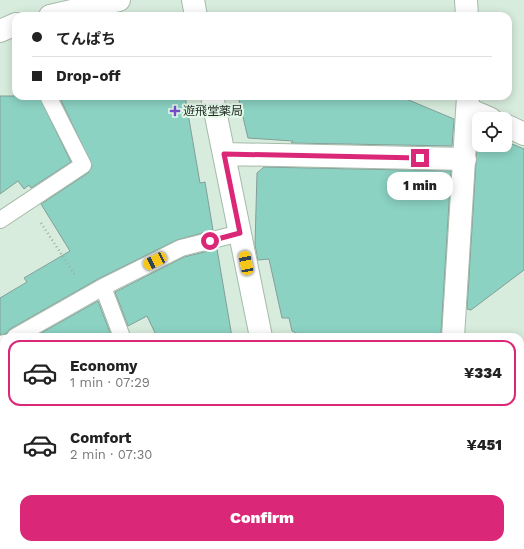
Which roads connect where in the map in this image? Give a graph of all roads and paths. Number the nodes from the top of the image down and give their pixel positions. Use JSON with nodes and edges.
{"nodes":[{"id":1,"x":119,"y":0,"type":"edge"},
{"id":2,"x":193,"y":0,"type":"edge"},
{"id":3,"x":466,"y":0,"type":"edge"},
{"id":4,"x":67,"y":12,"type":"edge"},
{"id":5,"x":195,"y":12,"type":"edge"},
{"id":6,"x":467,"y":12,"type":"edge"},
{"id":7,"x":50,"y":100,"type":"edge"},
{"id":8,"x":213,"y":100,"type":"edge"},
{"id":9,"x":468,"y":102,"type":"edge"},
{"id":10,"x":482,"y":112,"type":"edge"},
{"id":11,"x":512,"y":128,"type":"edge"},
{"id":12,"x":524,"y":134,"type":"edge"},
{"id":13,"x":224,"y":154,"type":"junction"},
{"id":14,"x":465,"y":159,"type":"junction"},
{"id":15,"x":27,"y":202,"type":"junction"},
{"id":16,"x":0,"y":220,"type":"edge"},
{"id":17,"x":240,"y":233,"type":"junction"},
{"id":18,"x":103,"y":287,"type":"junction"},
{"id":19,"x":89,"y":296,"type":"junction"},
{"id":20,"x":22,"y":333,"type":"edge"},
{"id":21,"x":120,"y":333,"type":"edge"},
{"id":22,"x":260,"y":333,"type":"edge"},
{"id":23,"x":453,"y":333,"type":"edge"}],
"edges":[{"from":1,"to":4,"type":"street"},
{"from":2,"to":5,"type":"street"},
{"from":3,"to":6,"type":"street"},
{"from":7,"to":15,"type":"lane"},
{"from":8,"to":13,"type":"street"},
{"from":9,"to":10,"type":"street"},
{"from":9,"to":14,"type":"street"},
{"from":11,"to":12,"type":"street"},
{"from":13,"to":14,"type":"street"},
{"from":13,"to":17,"type":"street"},
{"from":14,"to":23,"type":"street"},
{"from":15,"to":16,"type":"lane"},
{"from":15,"to":19,"type":"path"},
{"from":17,"to":18,"type":"lane"},
{"from":17,"to":22,"type":"street"},
{"from":18,"to":19,"type":"lane"},
{"from":18,"to":21,"type":"lane"},
{"from":19,"to":20,"type":"lane"}]}
